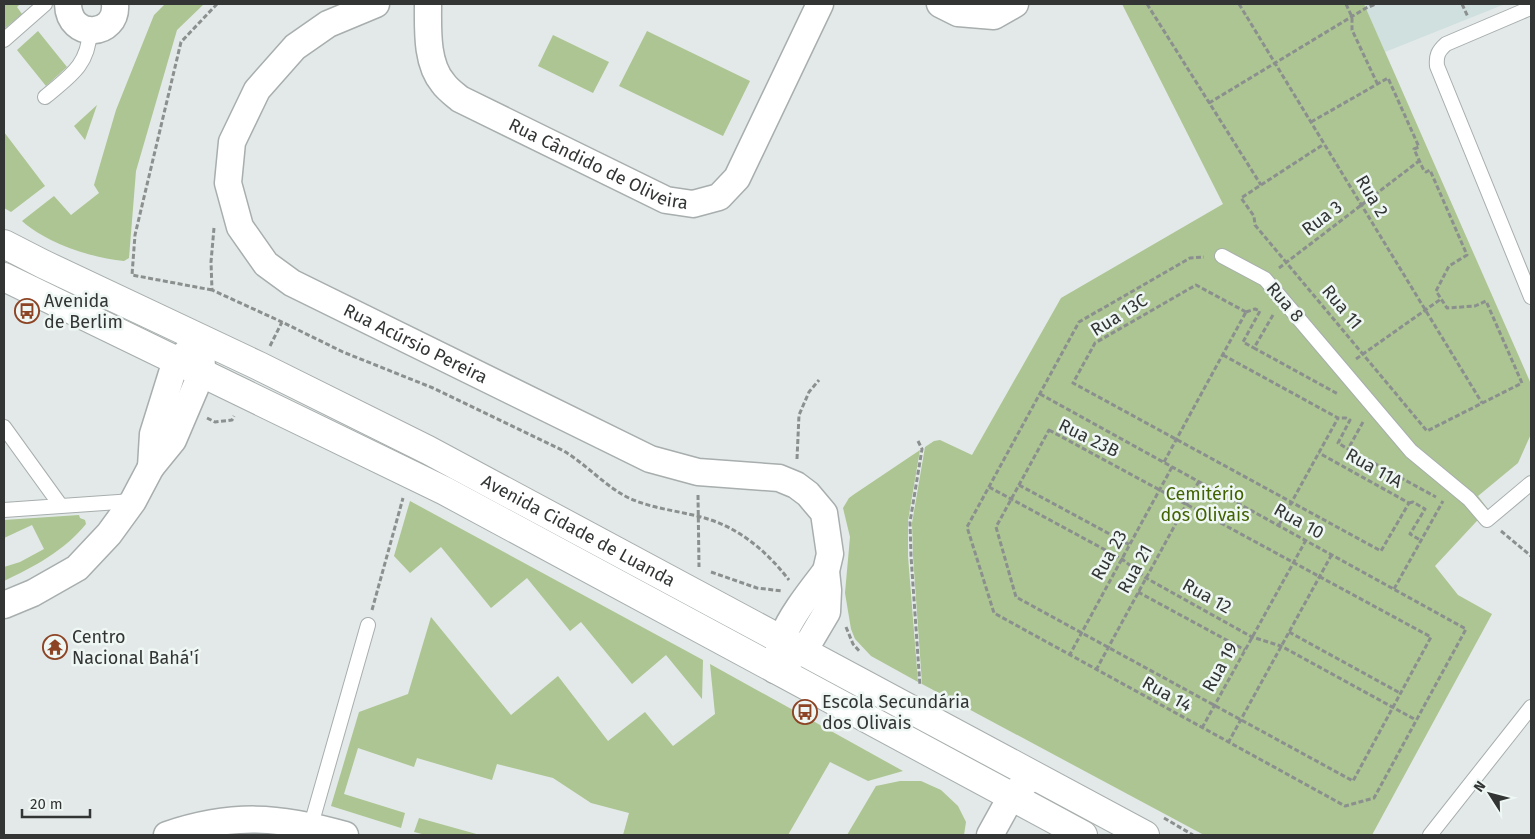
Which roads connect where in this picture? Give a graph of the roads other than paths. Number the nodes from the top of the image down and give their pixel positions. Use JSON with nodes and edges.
{"nodes":[{"id":1,"x":127,"y":4,"type":"edge"},
{"id":2,"x":376,"y":4,"type":"edge"},
{"id":3,"x":428,"y":4,"type":"edge"},
{"id":4,"x":820,"y":4,"type":"edge"},
{"id":5,"x":1015,"y":4,"type":"edge"},
{"id":6,"x":56,"y":6,"type":"edge"},
{"id":7,"x":949,"y":8,"type":"edge"},
{"id":8,"x":1529,"y":10,"type":"edge"},
{"id":9,"x":104,"y":20,"type":"edge"},
{"id":10,"x":4,"y":40,"type":"edge"},
{"id":11,"x":44,"y":97,"type":"dead end"},
{"id":12,"x":4,"y":244,"type":"edge"},
{"id":13,"x":1222,"y":256,"type":"road end"},
{"id":14,"x":4,"y":277,"type":"edge"},
{"id":15,"x":1531,"y":297,"type":"edge"},
{"id":16,"x":201,"y":338,"type":"junction"},
{"id":17,"x":190,"y":366,"type":"junction"},
{"id":18,"x":4,"y":426,"type":"edge"},
{"id":19,"x":152,"y":467,"type":"junction"},
{"id":20,"x":1531,"y":483,"type":"edge"},
{"id":21,"x":133,"y":501,"type":"junction"},
{"id":22,"x":61,"y":506,"type":"junction"},
{"id":23,"x":4,"y":510,"type":"edge"},
{"id":24,"x":826,"y":571,"type":"junction"},
{"id":25,"x":4,"y":605,"type":"edge"},
{"id":26,"x":368,"y":625,"type":"road end"},
{"id":27,"x":791,"y":645,"type":"junction"},
{"id":28,"x":775,"y":670,"type":"junction"},
{"id":29,"x":1531,"y":707,"type":"edge"},
{"id":30,"x":1033,"y":776,"type":"junction"},
{"id":31,"x":1019,"y":801,"type":"junction"},
{"id":32,"x":311,"y":825,"type":"junction"},
{"id":33,"x":166,"y":835,"type":"edge"},
{"id":34,"x":345,"y":835,"type":"edge"},
{"id":35,"x":990,"y":835,"type":"edge"},
{"id":36,"x":1010,"y":835,"type":"edge"},
{"id":37,"x":1083,"y":835,"type":"edge"},
{"id":38,"x":1145,"y":835,"type":"edge"},
{"id":39,"x":1430,"y":835,"type":"edge"}],
"edges":[{"from":1,"to":9,"type":"street"},
{"from":2,"to":24,"type":"street","name":"Rua Acúrsio Pereira"},
{"from":3,"to":4,"type":"street","name":"Rua Cândido de Oliveira"},
{"from":5,"to":7,"type":"street"},
{"from":6,"to":9,"type":"street"},
{"from":6,"to":10,"type":"lane"},
{"from":8,"to":15,"type":"lane"},
{"from":9,"to":11,"type":"lane"},
{"from":12,"to":16,"type":"main road","name":"Avenida Cidade de Luanda"},
{"from":13,"to":20,"type":"lane","name":"Rua 8"},
{"from":14,"to":17,"type":"main road","name":"Avenida Cidade de Luanda"},
{"from":16,"to":17,"type":"street"},
{"from":16,"to":27,"type":"main road","name":"Avenida Cidade de Luanda"},
{"from":17,"to":19,"type":"street"},
{"from":17,"to":19,"type":"street"},
{"from":17,"to":28,"type":"main road","name":"Avenida Cidade de Luanda"},
{"from":18,"to":22,"type":"lane"},
{"from":19,"to":21,"type":"street"},
{"from":21,"to":22,"type":"lane"},
{"from":21,"to":25,"type":"street"},
{"from":22,"to":23,"type":"lane"},
{"from":24,"to":27,"type":"street","name":"Rua Acúrsio Pereira"},
{"from":24,"to":27,"type":"street","name":"Rua Acúrsio Pereira"},
{"from":26,"to":32,"type":"lane"},
{"from":27,"to":28,"type":"street","name":"Rua Acúrsio Pereira"},
{"from":27,"to":30,"type":"main road","name":"Avenida Cidade de Luanda"},
{"from":28,"to":31,"type":"main road","name":"Avenida Cidade de Luanda"},
{"from":29,"to":39,"type":"lane"},
{"from":30,"to":31,"type":"street"},
{"from":30,"to":38,"type":"main road","name":"Avenida Cidade de Luanda"},
{"from":31,"to":35,"type":"street"},
{"from":31,"to":36,"type":"street"},
{"from":31,"to":37,"type":"main road","name":"Avenida Cidade de Luanda"},
{"from":32,"to":33,"type":"street"},
{"from":32,"to":34,"type":"street"}]}
